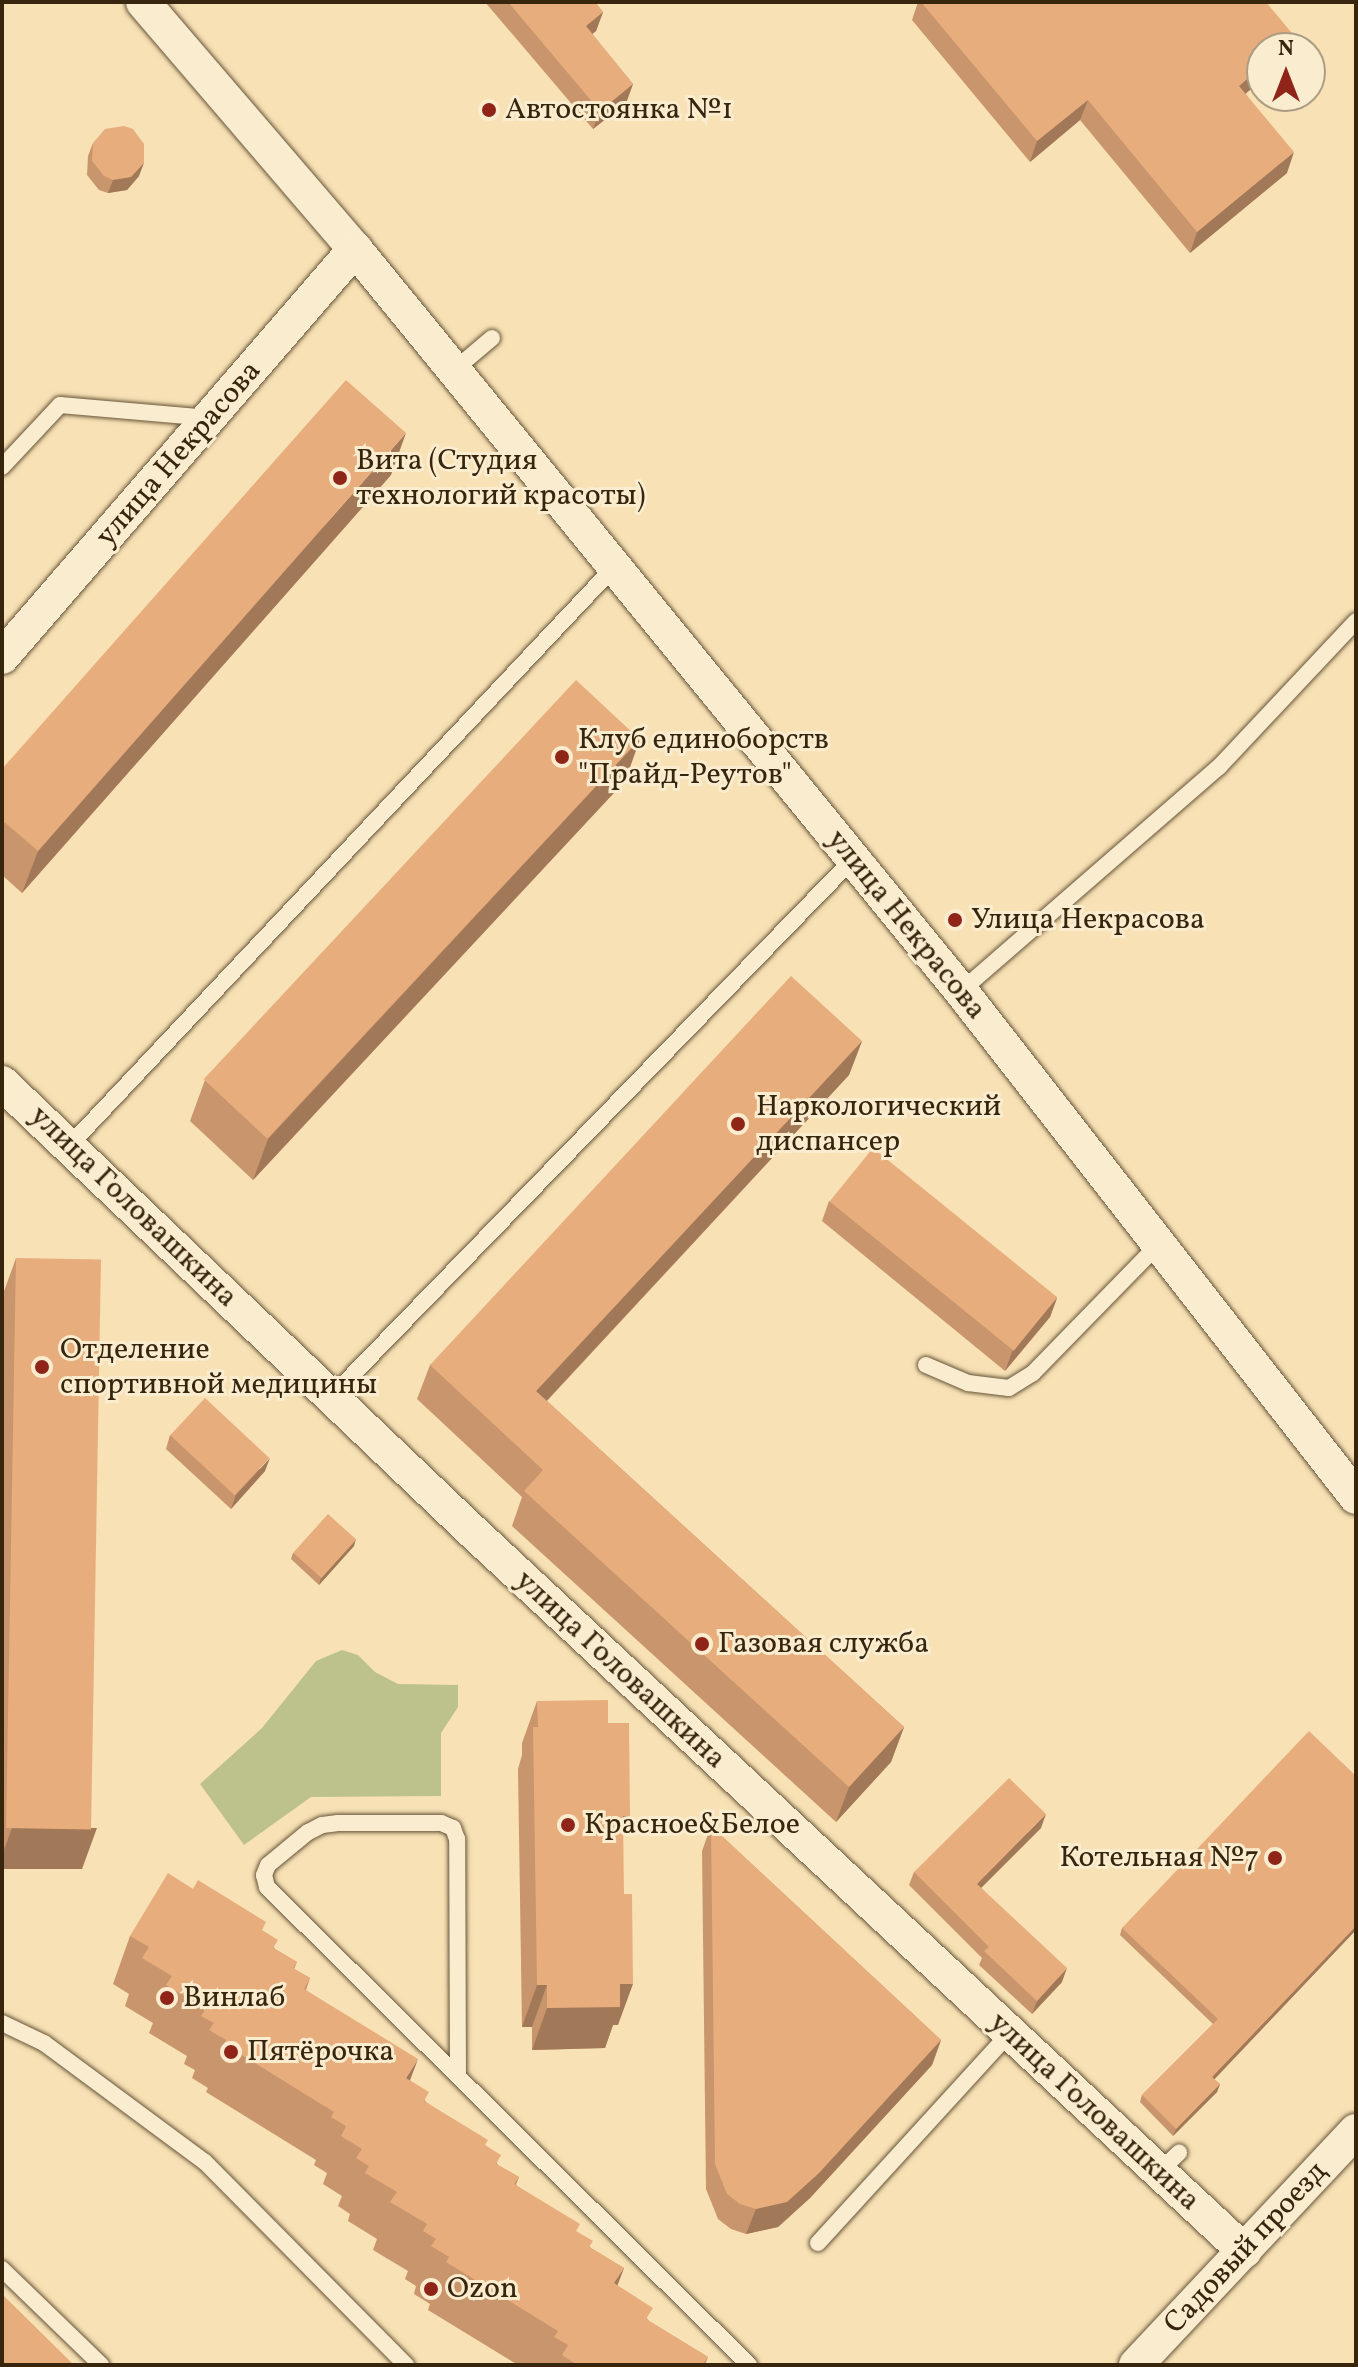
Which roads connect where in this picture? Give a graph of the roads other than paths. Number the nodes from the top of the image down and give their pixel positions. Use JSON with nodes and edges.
{"nodes":[{"id":1,"x":143,"y":2,"type":"edge"},
{"id":2,"x":355,"y":249,"type":"junction"},
{"id":3,"x":492,"y":338,"type":"dead end"},
{"id":4,"x":453,"y":371,"type":"junction"},
{"id":5,"x":211,"y":418,"type":"junction"},
{"id":6,"x":2,"y":467,"type":"edge"},
{"id":7,"x":614,"y":567,"type":"junction"},
{"id":8,"x":1356,"y":621,"type":"edge"},
{"id":9,"x":2,"y":657,"type":"edge"},
{"id":10,"x":853,"y":859,"type":"junction"},
{"id":11,"x":961,"y":991,"type":"junction"},
{"id":12,"x":2,"y":1083,"type":"edge"},
{"id":13,"x":69,"y":1146,"type":"junction"},
{"id":14,"x":1159,"y":1244,"type":"junction"},
{"id":15,"x":926,"y":1365,"type":"dead end"},
{"id":16,"x":331,"y":1397,"type":"junction"},
{"id":17,"x":1356,"y":1497,"type":"edge"},
{"id":18,"x":2,"y":2023,"type":"edge"},
{"id":19,"x":1010,"y":2033,"type":"junction"},
{"id":20,"x":458,"y":2076,"type":"junction"},
{"id":21,"x":1356,"y":2131,"type":"edge"},
{"id":22,"x":818,"y":2243,"type":"dead end"},
{"id":23,"x":1244,"y":2251,"type":"junction"},
{"id":24,"x":2,"y":2269,"type":"edge"},
{"id":25,"x":101,"y":2365,"type":"edge"},
{"id":26,"x":406,"y":2365,"type":"edge"},
{"id":27,"x":749,"y":2365,"type":"edge"},
{"id":28,"x":1136,"y":2365,"type":"edge"}],
"edges":[{"from":1,"to":2,"type":"street","name":"улица Некрасова"},
{"from":2,"to":4,"type":"street","name":"улица Некрасова"},
{"from":2,"to":5,"type":"street","name":"улица Некрасова"},
{"from":3,"to":4,"type":"lane"},
{"from":4,"to":7,"type":"street","name":"улица Некрасова"},
{"from":5,"to":6,"type":"lane"},
{"from":5,"to":9,"type":"street","name":"улица Некрасова"},
{"from":7,"to":10,"type":"street","name":"улица Некрасова"},
{"from":7,"to":13,"type":"lane"},
{"from":8,"to":11,"type":"lane"},
{"from":10,"to":11,"type":"street","name":"улица Некрасова"},
{"from":10,"to":16,"type":"lane"},
{"from":11,"to":14,"type":"street","name":"улица Некрасова"},
{"from":12,"to":13,"type":"street","name":"улица Головашкина"},
{"from":13,"to":16,"type":"street","name":"улица Головашкина"},
{"from":14,"to":15,"type":"lane"},
{"from":14,"to":17,"type":"street","name":"улица Некрасова"},
{"from":16,"to":19,"type":"street","name":"улица Головашкина"},
{"from":18,"to":26,"type":"lane"},
{"from":19,"to":22,"type":"lane"},
{"from":19,"to":23,"type":"street","name":"улица Головашкина"},
{"from":20,"to":20,"type":"lane"},
{"from":20,"to":27,"type":"lane"},
{"from":21,"to":23,"type":"street","name":"Садовый проезд"},
{"from":23,"to":28,"type":"street","name":"Садовый проезд"},
{"from":24,"to":25,"type":"lane"}]}
